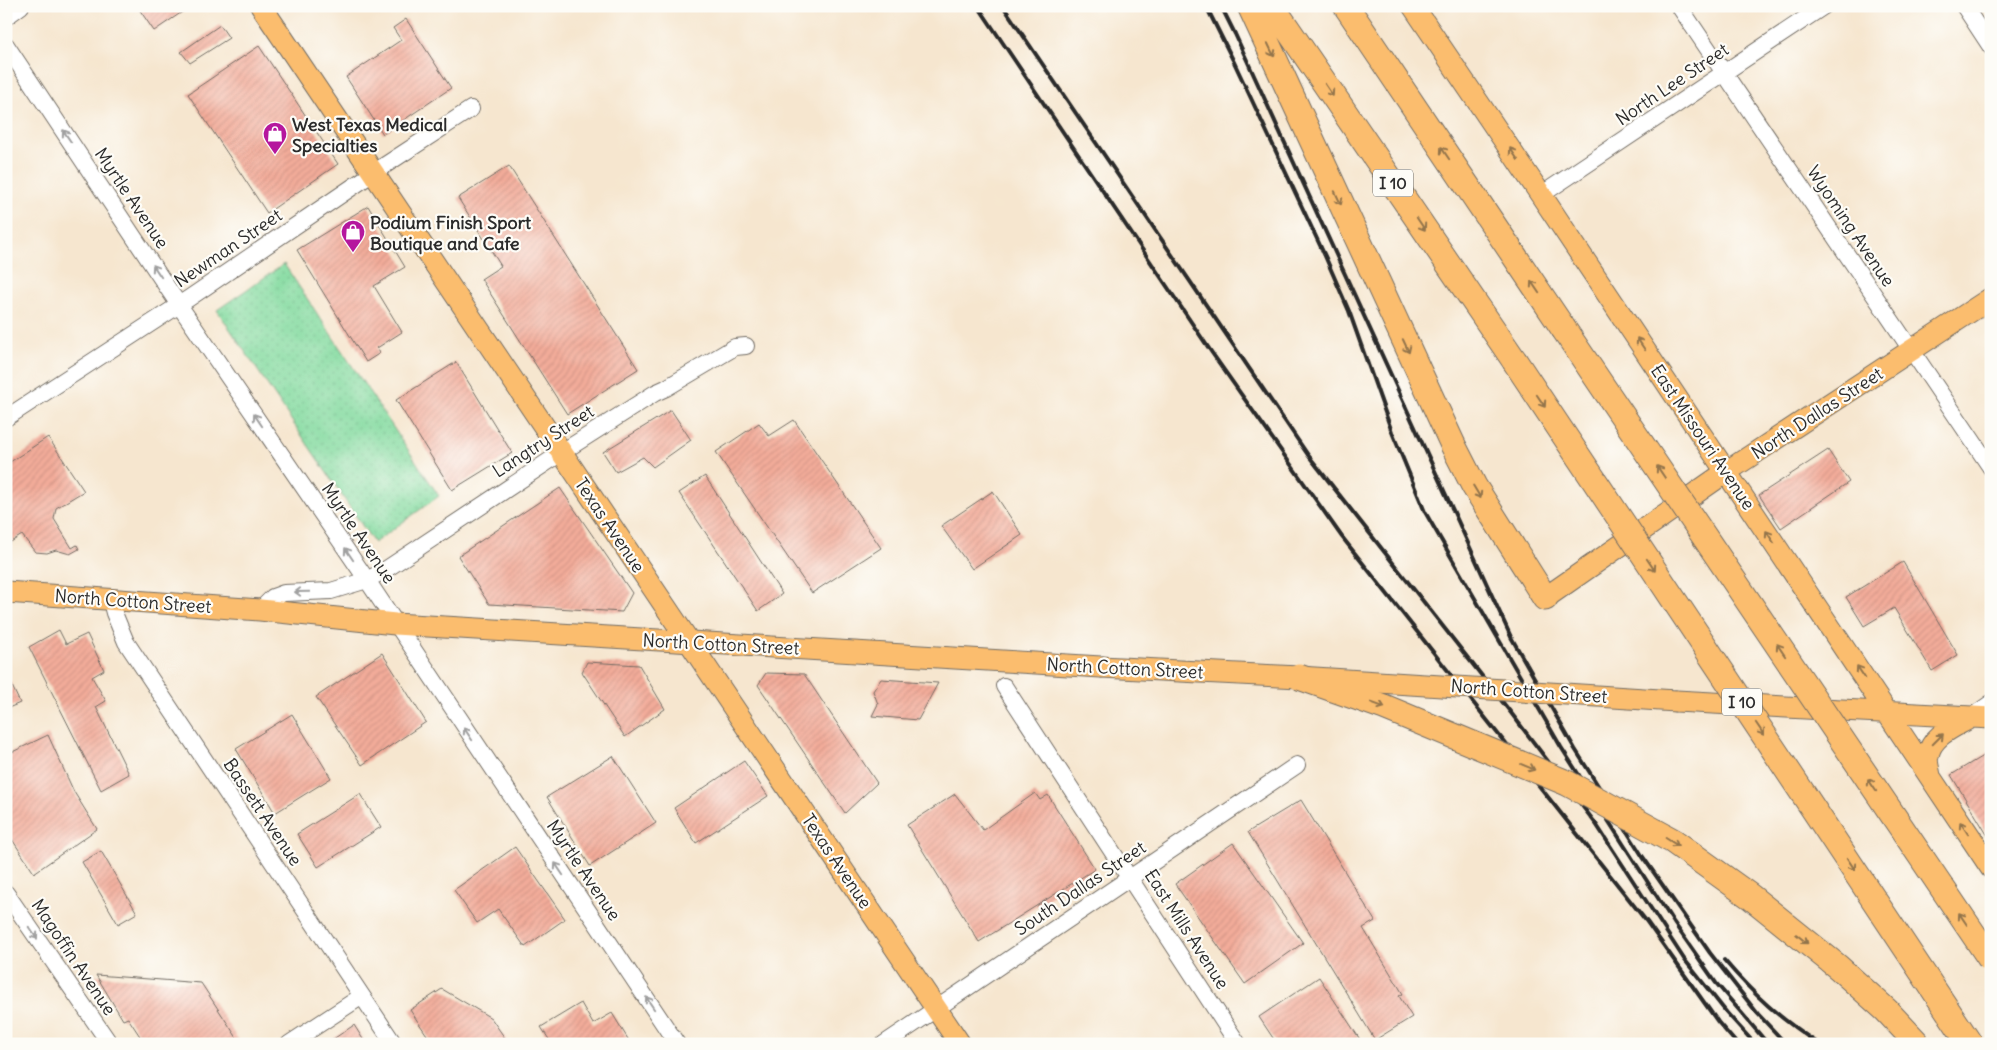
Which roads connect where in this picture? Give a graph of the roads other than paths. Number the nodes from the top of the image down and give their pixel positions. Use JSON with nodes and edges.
{"nodes":[{"id":1,"x":22,"y":6,"type":"edge"},
{"id":2,"x":260,"y":6,"type":"edge"},
{"id":3,"x":1250,"y":6,"type":"edge"},
{"id":4,"x":1272,"y":6,"type":"edge"},
{"id":5,"x":1346,"y":6,"type":"edge"},
{"id":6,"x":1413,"y":6,"type":"edge"},
{"id":7,"x":1679,"y":6,"type":"edge"},
{"id":8,"x":1824,"y":6,"type":"edge"},
{"id":9,"x":1964,"y":6,"type":"edge"},
{"id":10,"x":6,"y":16,"type":"edge"},
{"id":11,"x":6,"y":45,"type":"edge"},
{"id":12,"x":1991,"y":47,"type":"edge"},
{"id":13,"x":1723,"y":73,"type":"junction"},
{"id":14,"x":471,"y":109,"type":"dead end"},
{"id":15,"x":373,"y":173,"type":"junction"},
{"id":16,"x":1541,"y":195,"type":"junction"},
{"id":17,"x":1991,"y":298,"type":"edge"},
{"id":18,"x":179,"y":305,"type":"junction"},
{"id":19,"x":746,"y":346,"type":"dead end"},
{"id":20,"x":1912,"y":351,"type":"junction"},
{"id":21,"x":6,"y":418,"type":"edge"},
{"id":22,"x":561,"y":453,"type":"junction"},
{"id":23,"x":1991,"y":468,"type":"edge"},
{"id":24,"x":1726,"y":472,"type":"junction"},
{"id":25,"x":367,"y":580,"type":"junction"},
{"id":26,"x":6,"y":592,"type":"edge"},
{"id":27,"x":110,"y":598,"type":"junction"},
{"id":28,"x":1545,"y":598,"type":"joint"},
{"id":29,"x":260,"y":610,"type":"junction"},
{"id":30,"x":395,"y":624,"type":"junction"},
{"id":31,"x":690,"y":643,"type":"junction"},
{"id":32,"x":1299,"y":677,"type":"junction"},
{"id":33,"x":1004,"y":686,"type":"dead end"},
{"id":34,"x":1991,"y":703,"type":"edge"},
{"id":35,"x":1888,"y":712,"type":"junction"},
{"id":36,"x":1981,"y":718,"type":"edge"},
{"id":37,"x":1297,"y":765,"type":"dead end"},
{"id":38,"x":1930,"y":776,"type":"junction"},
{"id":39,"x":1991,"y":868,"type":"edge"},
{"id":40,"x":1130,"y":879,"type":"junction"},
{"id":41,"x":6,"y":892,"type":"edge"},
{"id":42,"x":1991,"y":960,"type":"edge"},
{"id":43,"x":362,"y":996,"type":"junction"},
{"id":44,"x":936,"y":1009,"type":"junction"},
{"id":45,"x":110,"y":1044,"type":"edge"},
{"id":46,"x":289,"y":1044,"type":"edge"},
{"id":47,"x":394,"y":1044,"type":"edge"},
{"id":48,"x":677,"y":1044,"type":"edge"},
{"id":49,"x":884,"y":1044,"type":"edge"},
{"id":50,"x":960,"y":1044,"type":"edge"},
{"id":51,"x":1238,"y":1044,"type":"edge"},
{"id":52,"x":1918,"y":1044,"type":"edge"},
{"id":53,"x":1970,"y":1044,"type":"edge"}],
"edges":[{"from":1,"to":10,"type":"street"},
{"from":2,"to":15,"type":"main road","name":"Texas Avenue"},
{"from":3,"to":28,"type":"highway","one_way":true},
{"from":4,"to":53,"type":"highway","number":"I 10","one_way":true,"bridge":true},
{"from":42,"to":5,"type":"highway","one_way":true,"bridge":true},
{"from":16,"to":6,"type":"main road","name":"East Missouri Avenue","one_way":true},
{"from":7,"to":13,"type":"street","name":"Wyoming Avenue"},
{"from":8,"to":13,"type":"street","name":"North Lee Street"},
{"from":9,"to":12,"type":"street"},
{"from":18,"to":11,"type":"street","name":"Myrtle Avenue","one_way":true},
{"from":13,"to":16,"type":"street","name":"North Lee Street"},
{"from":13,"to":20,"type":"street","name":"Wyoming Avenue"},
{"from":14,"to":15,"type":"street","name":"Newman Street"},
{"from":15,"to":18,"type":"street","name":"Newman Street"},
{"from":15,"to":22,"type":"main road","name":"Texas Avenue"},
{"from":24,"to":16,"type":"main road","name":"East Missouri Avenue","one_way":true},
{"from":17,"to":20,"type":"main road","name":"North Dallas Street"},
{"from":18,"to":21,"type":"street","name":"Newman Street"},
{"from":25,"to":18,"type":"street","name":"Myrtle Avenue","one_way":true},
{"from":19,"to":22,"type":"street","name":"Langtry Street"},
{"from":20,"to":23,"type":"street","name":"Wyoming Avenue"},
{"from":20,"to":24,"type":"main road","name":"North Dallas Street"},
{"from":22,"to":25,"type":"street","name":"Langtry Street"},
{"from":22,"to":31,"type":"main road","name":"Texas Avenue"},
{"from":24,"to":28,"type":"main road","name":"North Dallas Street"},
{"from":35,"to":24,"type":"main road","name":"East Missouri Avenue","one_way":true},
{"from":25,"to":29,"type":"street","one_way":true},
{"from":25,"to":30,"type":"street","name":"Myrtle Avenue"},
{"from":26,"to":27,"type":"main road","name":"North Cotton Street"},
{"from":27,"to":29,"type":"main road","name":"North Cotton Street"},
{"from":27,"to":43,"type":"street","name":"Bassett Avenue"},
{"from":29,"to":30,"type":"main road","name":"North Cotton Street"},
{"from":30,"to":31,"type":"main road","name":"North Cotton Street"},
{"from":48,"to":30,"type":"street","name":"Myrtle Avenue","one_way":true},
{"from":31,"to":32,"type":"main road","name":"North Cotton Street","bridge":true},
{"from":31,"to":44,"type":"main road","name":"Texas Avenue"},
{"from":32,"to":35,"type":"main road","name":"North Cotton Street","bridge":true},
{"from":32,"to":52,"type":"highway","one_way":true,"bridge":true},
{"from":33,"to":40,"type":"street","name":"East Mills Avenue"},
{"from":34,"to":36,"type":"street"},
{"from":35,"to":36,"type":"main road","name":"North Cotton Street"},
{"from":35,"to":38,"type":"main road","name":"East Missouri Avenue"},
{"from":38,"to":36,"type":"main road","one_way":true},
{"from":37,"to":40,"type":"street","name":"South Dallas Street"},
{"from":39,"to":38,"type":"main road","name":"East Missouri Avenue","one_way":true},
{"from":40,"to":44,"type":"street","name":"South Dallas Street"},
{"from":40,"to":51,"type":"street","name":"East Mills Avenue"},
{"from":41,"to":45,"type":"street","name":"Magoffin Avenue","one_way":true},
{"from":43,"to":46,"type":"street"},
{"from":43,"to":47,"type":"street","name":"Bassett Avenue"},
{"from":44,"to":49,"type":"street","name":"South Dallas Street"},
{"from":44,"to":50,"type":"main road","name":"Texas Avenue"}]}
